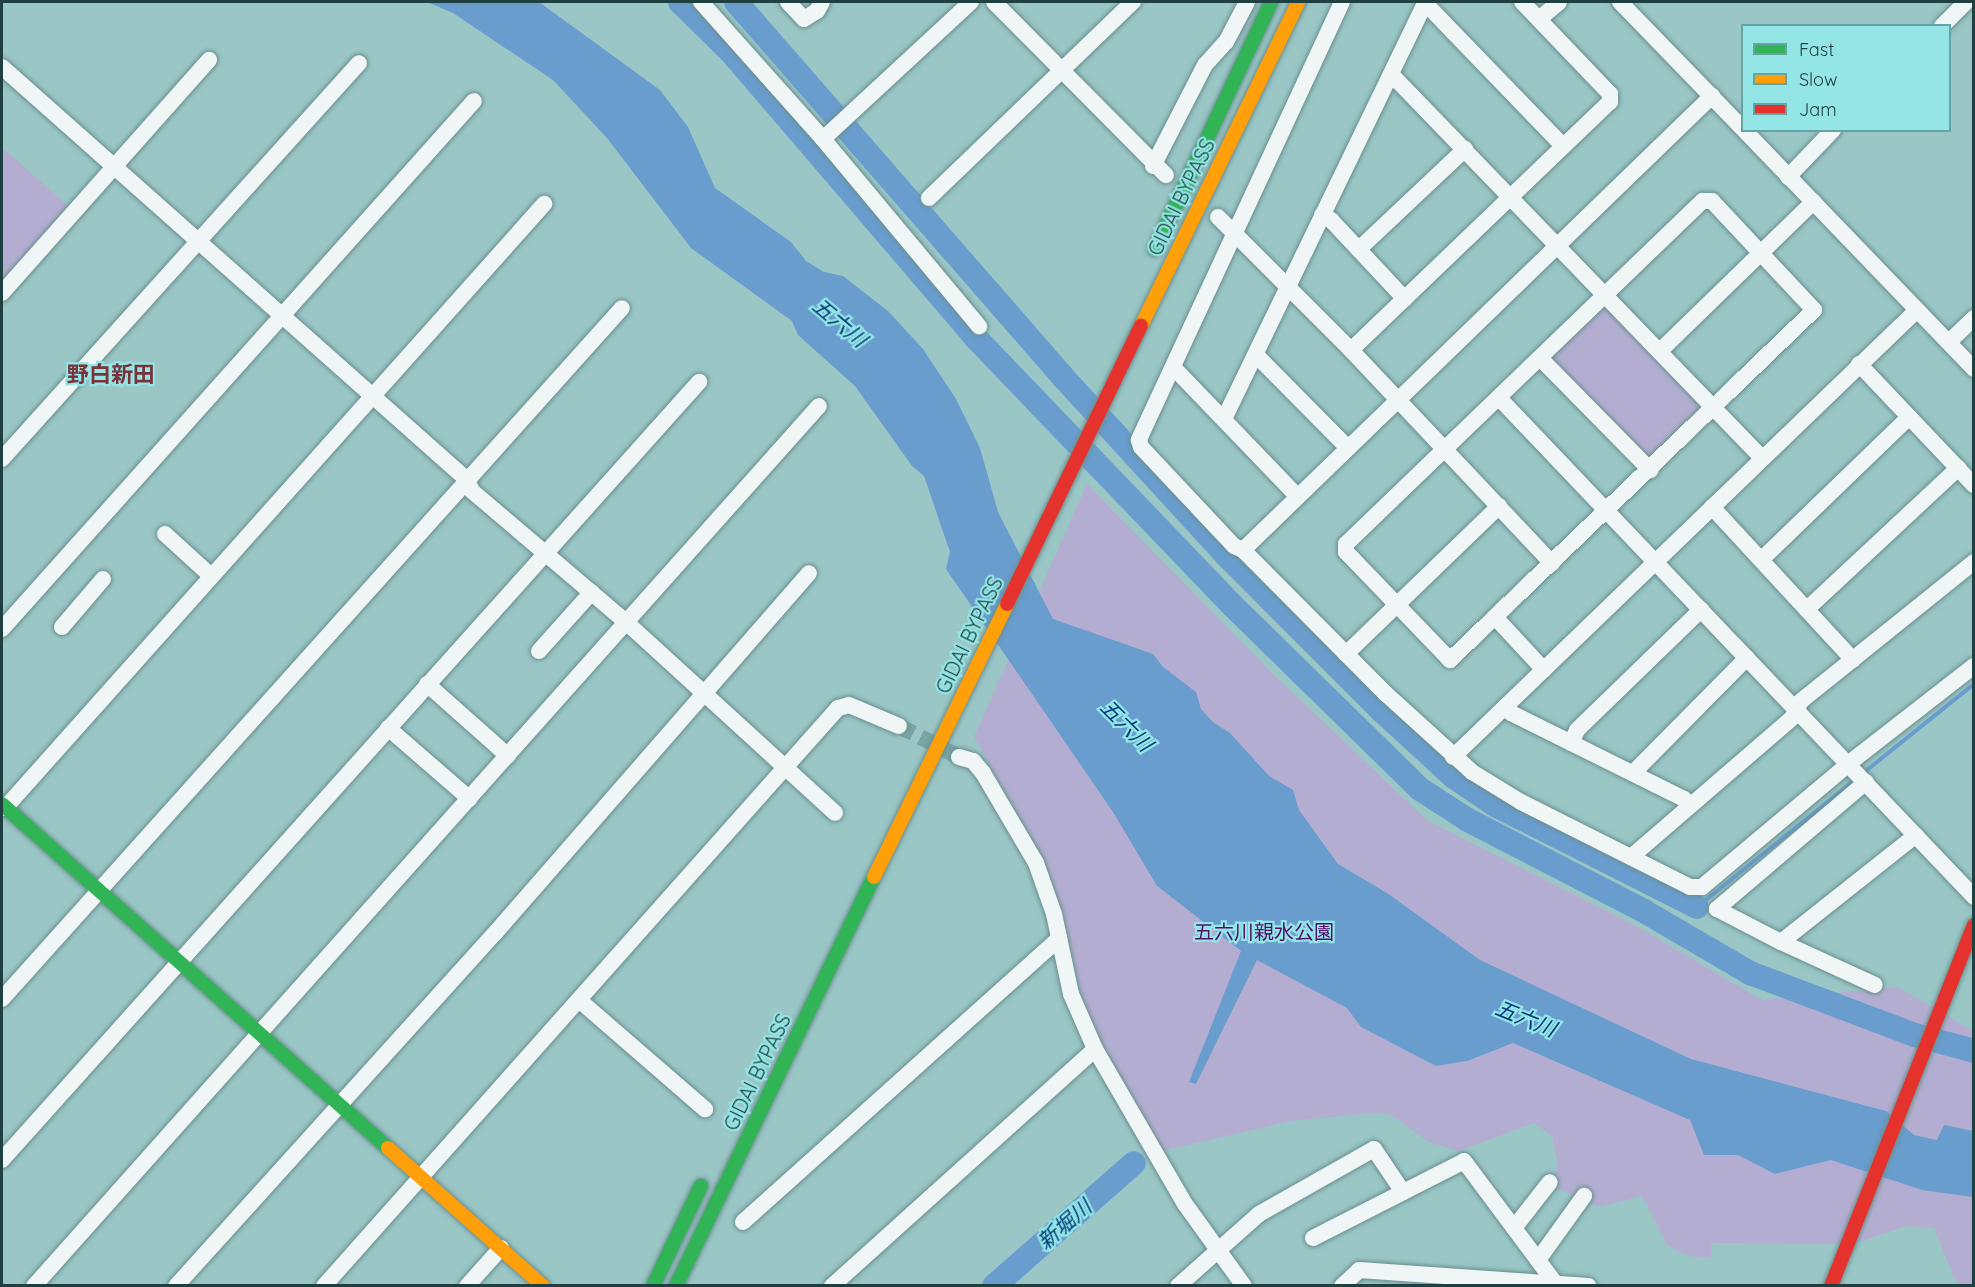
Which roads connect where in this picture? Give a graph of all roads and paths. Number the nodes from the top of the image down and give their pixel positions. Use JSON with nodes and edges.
{"nodes":[{"id":1,"x":701,"y":2,"type":"edge"},
{"id":2,"x":788,"y":2,"type":"edge"},
{"id":3,"x":822,"y":2,"type":"edge"},
{"id":4,"x":971,"y":2,"type":"edge"},
{"id":5,"x":994,"y":2,"type":"edge"},
{"id":6,"x":1133,"y":2,"type":"edge"},
{"id":7,"x":1247,"y":2,"type":"edge"},
{"id":8,"x":1271,"y":2,"type":"edge"},
{"id":9,"x":1298,"y":2,"type":"edge"},
{"id":10,"x":1342,"y":2,"type":"edge"},
{"id":11,"x":1425,"y":2,"type":"edge"},
{"id":12,"x":1522,"y":2,"type":"edge"},
{"id":13,"x":1558,"y":2,"type":"edge"},
{"id":14,"x":1966,"y":2,"type":"edge"},
{"id":15,"x":1627,"y":4,"type":"edge"},
{"id":16,"x":1539,"y":19,"type":"junction"},
{"id":17,"x":1944,"y":24,"type":"edge"},
{"id":18,"x":209,"y":60,"type":"dead end"},
{"id":19,"x":359,"y":63,"type":"dead end"},
{"id":20,"x":2,"y":68,"type":"edge"},
{"id":21,"x":1061,"y":70,"type":"junction"},
{"id":22,"x":1391,"y":74,"type":"junction"},
{"id":23,"x":1712,"y":96,"type":"junction"},
{"id":24,"x":474,"y":101,"type":"dead end"},
{"id":25,"x":1741,"y":126,"type":"edge"},
{"id":26,"x":1747,"y":132,"type":"edge"},
{"id":27,"x":1831,"y":132,"type":"edge"},
{"id":28,"x":823,"y":139,"type":"junction"},
{"id":29,"x":1563,"y":146,"type":"junction"},
{"id":30,"x":1465,"y":149,"type":"junction"},
{"id":31,"x":114,"y":167,"type":"junction"},
{"id":32,"x":1788,"y":177,"type":"junction"},
{"id":33,"x":1512,"y":196,"type":"junction"},
{"id":34,"x":929,"y":198,"type":"dead end"},
{"id":35,"x":1813,"y":202,"type":"junction"},
{"id":36,"x":544,"y":204,"type":"dead end"},
{"id":37,"x":1322,"y":215,"type":"junction"},
{"id":38,"x":1218,"y":217,"type":"dead end"},
{"id":39,"x":1236,"y":231,"type":"junction"},
{"id":40,"x":198,"y":240,"type":"junction"},
{"id":41,"x":1558,"y":244,"type":"junction"},
{"id":42,"x":1359,"y":249,"type":"junction"},
{"id":43,"x":1763,"y":252,"type":"junction"},
{"id":44,"x":1150,"y":259,"type":"dead end"},
{"id":45,"x":1288,"y":285,"type":"junction"},
{"id":46,"x":2,"y":293,"type":"edge"},
{"id":47,"x":1607,"y":295,"type":"junction"},
{"id":48,"x":1405,"y":299,"type":"junction"},
{"id":49,"x":622,"y":308,"type":"dead end"},
{"id":50,"x":1917,"y":310,"type":"junction"},
{"id":51,"x":282,"y":316,"type":"junction"},
{"id":52,"x":1974,"y":318,"type":"edge"},
{"id":53,"x":979,"y":326,"type":"dead end"},
{"id":54,"x":1949,"y":342,"type":"junction"},
{"id":55,"x":1351,"y":350,"type":"junction"},
{"id":56,"x":1660,"y":351,"type":"junction"},
{"id":57,"x":1256,"y":355,"type":"junction"},
{"id":58,"x":1541,"y":359,"type":"junction"},
{"id":59,"x":1859,"y":364,"type":"junction"},
{"id":60,"x":1173,"y":367,"type":"junction"},
{"id":61,"x":1974,"y":369,"type":"edge"},
{"id":62,"x":699,"y":382,"type":"dead end"},
{"id":63,"x":373,"y":396,"type":"junction"},
{"id":64,"x":1398,"y":399,"type":"junction"},
{"id":65,"x":1500,"y":399,"type":"junction"},
{"id":66,"x":819,"y":406,"type":"dead end"},
{"id":67,"x":1714,"y":407,"type":"junction"},
{"id":68,"x":1909,"y":417,"type":"junction"},
{"id":69,"x":1224,"y":419,"type":"junction"},
{"id":70,"x":1348,"y":448,"type":"junction"},
{"id":71,"x":1446,"y":451,"type":"junction"},
{"id":72,"x":1762,"y":458,"type":"junction"},
{"id":73,"x":2,"y":459,"type":"edge"},
{"id":74,"x":1958,"y":468,"type":"junction"},
{"id":75,"x":1650,"y":470,"type":"junction"},
{"id":76,"x":466,"y":479,"type":"junction"},
{"id":77,"x":1974,"y":484,"type":"edge"},
{"id":78,"x":1297,"y":496,"type":"junction"},
{"id":79,"x":1499,"y":506,"type":"junction"},
{"id":80,"x":1712,"y":507,"type":"junction"},
{"id":81,"x":1607,"y":510,"type":"junction"},
{"id":82,"x":165,"y":534,"type":"dead end"},
{"id":83,"x":1243,"y":550,"type":"junction"},
{"id":84,"x":545,"y":551,"type":"junction"},
{"id":85,"x":1761,"y":560,"type":"junction"},
{"id":86,"x":1656,"y":562,"type":"junction"},
{"id":87,"x":1974,"y":562,"type":"edge"},
{"id":88,"x":1552,"y":563,"type":"junction"},
{"id":89,"x":810,"y":573,"type":"dead end"},
{"id":90,"x":211,"y":576,"type":"junction"},
{"id":91,"x":103,"y":579,"type":"dead end"},
{"id":92,"x":592,"y":592,"type":"junction"},
{"id":93,"x":1397,"y":604,"type":"junction"},
{"id":94,"x":1807,"y":609,"type":"junction"},
{"id":95,"x":1701,"y":610,"type":"junction"},
{"id":96,"x":1495,"y":617,"type":"junction"},
{"id":97,"x":626,"y":622,"type":"junction"},
{"id":98,"x":62,"y":627,"type":"dead end"},
{"id":99,"x":2,"y":629,"type":"edge"},
{"id":100,"x":538,"y":651,"type":"dead end"},
{"id":101,"x":1346,"y":654,"type":"junction"},
{"id":102,"x":1747,"y":658,"type":"junction"},
{"id":103,"x":1853,"y":660,"type":"junction"},
{"id":104,"x":1974,"y":666,"type":"edge"},
{"id":105,"x":1544,"y":670,"type":"junction"},
{"id":106,"x":427,"y":684,"type":"junction"},
{"id":107,"x":705,"y":695,"type":"junction"},
{"id":108,"x":1506,"y":706,"type":"junction"},
{"id":109,"x":1797,"y":710,"type":"junction"},
{"id":110,"x":899,"y":726,"type":"tunnel mouth"},
{"id":111,"x":388,"y":728,"type":"junction"},
{"id":112,"x":1571,"y":743,"type":"junction"},
{"id":113,"x":508,"y":756,"type":"junction"},
{"id":114,"x":1453,"y":756,"type":"junction"},
{"id":115,"x":959,"y":757,"type":"tunnel mouth"},
{"id":116,"x":1849,"y":764,"type":"junction"},
{"id":117,"x":786,"y":770,"type":"junction"},
{"id":118,"x":1633,"y":773,"type":"junction"},
{"id":119,"x":1866,"y":782,"type":"junction"},
{"id":120,"x":470,"y":799,"type":"junction"},
{"id":121,"x":1689,"y":805,"type":"junction"},
{"id":122,"x":3,"y":806,"type":"edge"},
{"id":123,"x":835,"y":813,"type":"dead end"},
{"id":124,"x":1916,"y":835,"type":"junction"},
{"id":125,"x":1631,"y":856,"type":"junction"},
{"id":126,"x":99,"y":890,"type":"junction"},
{"id":127,"x":1974,"y":897,"type":"edge"},
{"id":128,"x":1974,"y":925,"type":"edge"},
{"id":129,"x":1059,"y":938,"type":"junction"},
{"id":130,"x":1781,"y":942,"type":"junction"},
{"id":131,"x":179,"y":961,"type":"junction"},
{"id":132,"x":1875,"y":985,"type":"dead end"},
{"id":133,"x":2,"y":999,"type":"edge"},
{"id":134,"x":579,"y":1000,"type":"junction"},
{"id":135,"x":259,"y":1033,"type":"junction"},
{"id":136,"x":1095,"y":1049,"type":"junction"},
{"id":137,"x":338,"y":1105,"type":"junction"},
{"id":138,"x":705,"y":1109,"type":"dead end"},
{"id":139,"x":2,"y":1160,"type":"edge"},
{"id":140,"x":710,"y":1167,"type":"dead end"},
{"id":141,"x":420,"y":1178,"type":"junction"},
{"id":142,"x":1550,"y":1182,"type":"dead end"},
{"id":143,"x":1403,"y":1192,"type":"junction"},
{"id":144,"x":1584,"y":1196,"type":"dead end"},
{"id":145,"x":743,"y":1222,"type":"dead end"},
{"id":146,"x":1514,"y":1228,"type":"junction"},
{"id":147,"x":1313,"y":1238,"type":"dead end"},
{"id":148,"x":501,"y":1248,"type":"junction"},
{"id":149,"x":1217,"y":1253,"type":"junction"},
{"id":150,"x":1538,"y":1260,"type":"junction"},
{"id":151,"x":1508,"y":1283,"type":"edge"},
{"id":152,"x":1555,"y":1283,"type":"junction"},
{"id":153,"x":34,"y":1286,"type":"edge"},
{"id":154,"x":176,"y":1286,"type":"edge"},
{"id":155,"x":324,"y":1286,"type":"edge"},
{"id":156,"x":467,"y":1286,"type":"edge"},
{"id":157,"x":543,"y":1286,"type":"edge"},
{"id":158,"x":653,"y":1286,"type":"edge"},
{"id":159,"x":676,"y":1286,"type":"edge"},
{"id":160,"x":832,"y":1286,"type":"edge"},
{"id":161,"x":1178,"y":1286,"type":"edge"},
{"id":162,"x":1245,"y":1286,"type":"edge"},
{"id":163,"x":1342,"y":1286,"type":"edge"},
{"id":164,"x":1588,"y":1286,"type":"edge"},
{"id":165,"x":1831,"y":1286,"type":"edge"}],
"edges":[{"from":1,"to":28,"type":"street"},
{"from":2,"to":3,"type":"street"},
{"from":4,"to":28,"type":"street"},
{"from":5,"to":21,"type":"street"},
{"from":6,"to":21,"type":"street"},
{"from":7,"to":21,"type":"street"},
{"from":8,"to":44,"type":"main road","name":"GIDAI BYPASS"},
{"from":9,"to":159,"type":"main road","name":"GIDAI BYPASS"},
{"from":10,"to":39,"type":"street"},
{"from":11,"to":22,"type":"street"},
{"from":11,"to":29,"type":"street"},
{"from":12,"to":16,"type":"street"},
{"from":13,"to":16,"type":"street"},
{"from":14,"to":17,"type":"street"},
{"from":15,"to":23,"type":"street"},
{"from":16,"to":29,"type":"street"},
{"from":18,"to":31,"type":"street"},
{"from":19,"to":40,"type":"street"},
{"from":20,"to":31,"type":"street"},
{"from":21,"to":34,"type":"street"},
{"from":22,"to":30,"type":"street"},
{"from":22,"to":37,"type":"street"},
{"from":23,"to":25,"type":"street"},
{"from":23,"to":41,"type":"street"},
{"from":24,"to":51,"type":"street"},
{"from":26,"to":32,"type":"street"},
{"from":27,"to":32,"type":"street"},
{"from":28,"to":53,"type":"street"},
{"from":29,"to":33,"type":"street"},
{"from":30,"to":33,"type":"street"},
{"from":30,"to":42,"type":"street"},
{"from":31,"to":40,"type":"street"},
{"from":31,"to":46,"type":"street"},
{"from":32,"to":35,"type":"street"},
{"from":33,"to":41,"type":"street"},
{"from":33,"to":48,"type":"street"},
{"from":35,"to":43,"type":"street"},
{"from":35,"to":50,"type":"street"},
{"from":36,"to":63,"type":"street"},
{"from":37,"to":42,"type":"street"},
{"from":37,"to":45,"type":"street"},
{"from":38,"to":39,"type":"street"},
{"from":39,"to":45,"type":"street"},
{"from":39,"to":60,"type":"street"},
{"from":40,"to":51,"type":"street"},
{"from":40,"to":73,"type":"street"},
{"from":41,"to":47,"type":"street"},
{"from":41,"to":64,"type":"street"},
{"from":42,"to":48,"type":"street"},
{"from":43,"to":47,"type":"street"},
{"from":43,"to":56,"type":"street"},
{"from":43,"to":67,"type":"street"},
{"from":45,"to":55,"type":"street"},
{"from":45,"to":57,"type":"street"},
{"from":47,"to":56,"type":"street"},
{"from":47,"to":58,"type":"street"},
{"from":48,"to":55,"type":"street"},
{"from":49,"to":76,"type":"street"},
{"from":50,"to":54,"type":"street"},
{"from":50,"to":59,"type":"street"},
{"from":51,"to":63,"type":"street"},
{"from":51,"to":99,"type":"street"},
{"from":52,"to":54,"type":"street"},
{"from":54,"to":61,"type":"street"},
{"from":55,"to":64,"type":"street"},
{"from":56,"to":67,"type":"street"},
{"from":57,"to":69,"type":"street"},
{"from":57,"to":70,"type":"street"},
{"from":58,"to":65,"type":"street"},
{"from":58,"to":75,"type":"street"},
{"from":59,"to":68,"type":"street"},
{"from":59,"to":72,"type":"street"},
{"from":60,"to":69,"type":"street"},
{"from":60,"to":83,"type":"street"},
{"from":62,"to":84,"type":"street"},
{"from":63,"to":76,"type":"street"},
{"from":63,"to":90,"type":"street"},
{"from":64,"to":70,"type":"street"},
{"from":64,"to":71,"type":"street"},
{"from":65,"to":71,"type":"street"},
{"from":65,"to":81,"type":"street"},
{"from":66,"to":97,"type":"street"},
{"from":67,"to":72,"type":"street"},
{"from":67,"to":75,"type":"street"},
{"from":68,"to":74,"type":"street"},
{"from":68,"to":85,"type":"street"},
{"from":69,"to":78,"type":"street"},
{"from":70,"to":78,"type":"street"},
{"from":71,"to":79,"type":"street"},
{"from":71,"to":93,"type":"street"},
{"from":72,"to":80,"type":"street"},
{"from":74,"to":77,"type":"street"},
{"from":74,"to":94,"type":"street"},
{"from":75,"to":81,"type":"street"},
{"from":76,"to":84,"type":"street"},
{"from":76,"to":126,"type":"street"},
{"from":78,"to":83,"type":"street"},
{"from":79,"to":88,"type":"street"},
{"from":79,"to":93,"type":"street"},
{"from":80,"to":85,"type":"street"},
{"from":80,"to":86,"type":"street"},
{"from":81,"to":86,"type":"street"},
{"from":81,"to":88,"type":"street"},
{"from":82,"to":90,"type":"street"},
{"from":83,"to":101,"type":"street"},
{"from":84,"to":92,"type":"street"},
{"from":84,"to":106,"type":"street"},
{"from":85,"to":94,"type":"street"},
{"from":86,"to":95,"type":"street"},
{"from":86,"to":105,"type":"street"},
{"from":87,"to":103,"type":"street"},
{"from":88,"to":96,"type":"street"},
{"from":89,"to":107,"type":"street"},
{"from":90,"to":122,"type":"street"},
{"from":91,"to":98,"type":"street"},
{"from":92,"to":97,"type":"street"},
{"from":92,"to":100,"type":"street"},
{"from":93,"to":96,"type":"street"},
{"from":93,"to":101,"type":"street"},
{"from":94,"to":103,"type":"street"},
{"from":95,"to":102,"type":"street"},
{"from":95,"to":112,"type":"street"},
{"from":96,"to":105,"type":"street"},
{"from":97,"to":107,"type":"street"},
{"from":97,"to":113,"type":"street"},
{"from":101,"to":114,"type":"street"},
{"from":102,"to":109,"type":"street"},
{"from":102,"to":118,"type":"street"},
{"from":103,"to":109,"type":"street"},
{"from":104,"to":116,"type":"street"},
{"from":105,"to":108,"type":"street"},
{"from":106,"to":111,"type":"street"},
{"from":106,"to":113,"type":"street"},
{"from":107,"to":117,"type":"street"},
{"from":107,"to":137,"type":"street"},
{"from":108,"to":112,"type":"street"},
{"from":108,"to":114,"type":"street"},
{"from":109,"to":116,"type":"street"},
{"from":109,"to":121,"type":"street"},
{"from":110,"to":117,"type":"street"},
{"from":111,"to":120,"type":"street"},
{"from":111,"to":131,"type":"street"},
{"from":112,"to":118,"type":"street"},
{"from":113,"to":120,"type":"street"},
{"from":114,"to":125,"type":"street"},
{"from":115,"to":129,"type":"street"},
{"from":116,"to":119,"type":"street"},
{"from":116,"to":125,"type":"street"},
{"from":117,"to":123,"type":"street"},
{"from":117,"to":134,"type":"street"},
{"from":118,"to":121,"type":"street"},
{"from":119,"to":124,"type":"street"},
{"from":119,"to":130,"type":"street"},
{"from":120,"to":135,"type":"street"},
{"from":121,"to":125,"type":"street"},
{"from":122,"to":126,"type":"main road"},
{"from":124,"to":127,"type":"street"},
{"from":124,"to":130,"type":"street"},
{"from":126,"to":131,"type":"main road"},
{"from":126,"to":133,"type":"street"},
{"from":128,"to":165,"type":"main road"},
{"from":129,"to":136,"type":"street"},
{"from":129,"to":145,"type":"street"},
{"from":130,"to":132,"type":"street"},
{"from":131,"to":135,"type":"main road"},
{"from":131,"to":139,"type":"street"},
{"from":134,"to":138,"type":"street"},
{"from":134,"to":141,"type":"street"},
{"from":135,"to":137,"type":"main road"},
{"from":135,"to":153,"type":"street"},
{"from":136,"to":149,"type":"street"},
{"from":136,"to":160,"type":"street"},
{"from":137,"to":141,"type":"main road"},
{"from":137,"to":154,"type":"street"},
{"from":140,"to":158,"type":"main road"},
{"from":141,"to":148,"type":"main road"},
{"from":141,"to":155,"type":"street"},
{"from":142,"to":146,"type":"street"},
{"from":143,"to":146,"type":"street"},
{"from":143,"to":147,"type":"street"},
{"from":143,"to":149,"type":"street"},
{"from":144,"to":150,"type":"street"},
{"from":146,"to":150,"type":"street"},
{"from":148,"to":156,"type":"street"},
{"from":148,"to":157,"type":"main road"},
{"from":149,"to":161,"type":"street"},
{"from":149,"to":162,"type":"street"},
{"from":150,"to":152,"type":"street"},
{"from":151,"to":152,"type":"street"},
{"from":151,"to":163,"type":"street"},
{"from":152,"to":164,"type":"street"}]}
